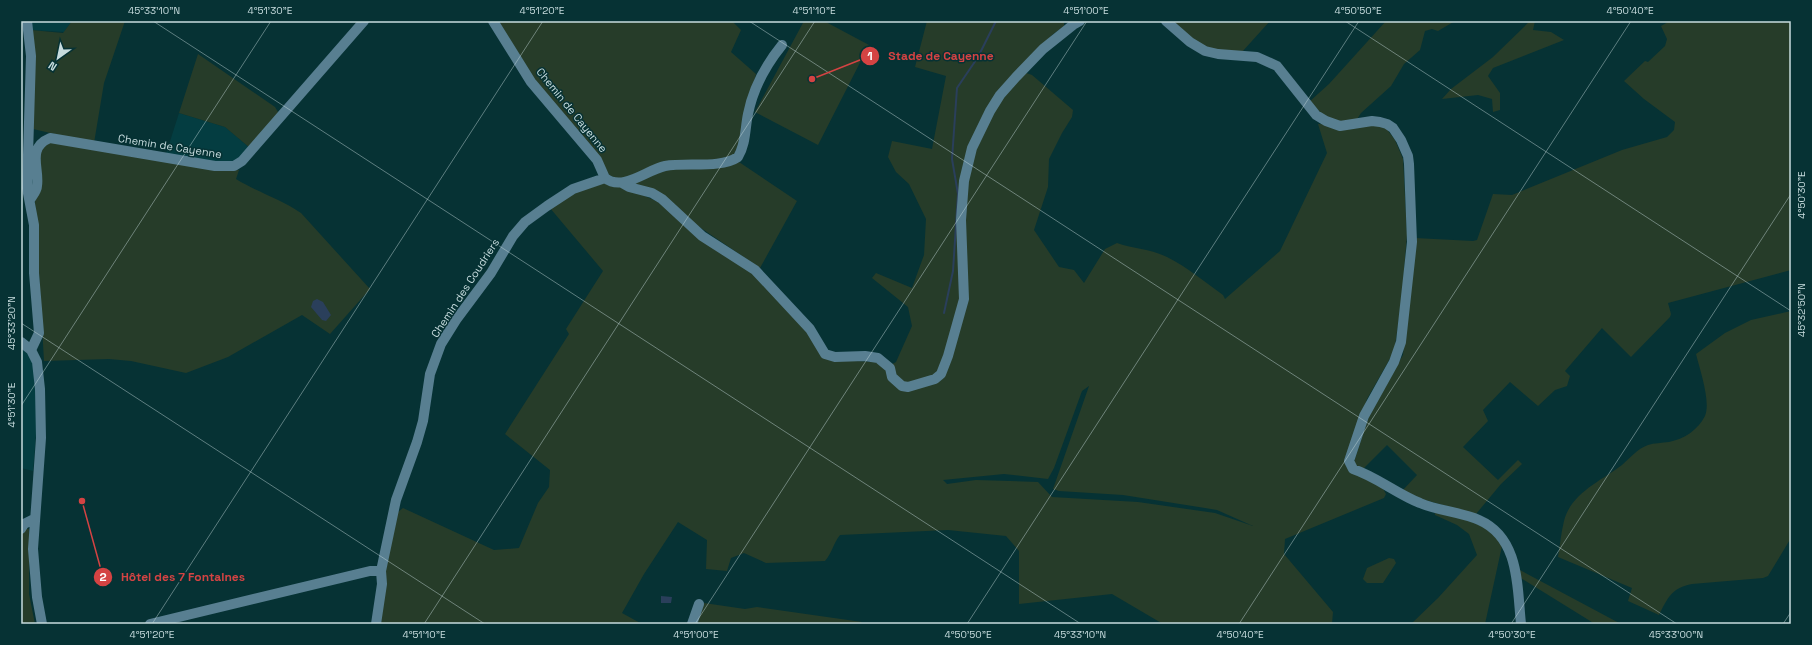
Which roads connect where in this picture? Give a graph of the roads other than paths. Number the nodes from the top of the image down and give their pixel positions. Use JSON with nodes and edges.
{"nodes":[{"id":1,"x":26,"y":21,"type":"edge"},
{"id":2,"x":364,"y":21,"type":"edge"},
{"id":3,"x":494,"y":21,"type":"edge"},
{"id":4,"x":1080,"y":21,"type":"edge"},
{"id":5,"x":1166,"y":21,"type":"edge"},
{"id":6,"x":782,"y":45,"type":"dead end"},
{"id":7,"x":605,"y":178,"type":"junction"},
{"id":8,"x":622,"y":183,"type":"junction"},
{"id":9,"x":30,"y":200,"type":"junction"},
{"id":10,"x":21,"y":342,"type":"edge"},
{"id":11,"x":31,"y":350,"type":"junction"},
{"id":12,"x":34,"y":519,"type":"junction"},
{"id":13,"x":21,"y":529,"type":"edge"},
{"id":14,"x":381,"y":571,"type":"junction"},
{"id":15,"x":698,"y":604,"type":"dead end"},
{"id":16,"x":42,"y":624,"type":"edge"},
{"id":17,"x":150,"y":624,"type":"edge"},
{"id":18,"x":376,"y":624,"type":"edge"},
{"id":19,"x":692,"y":624,"type":"edge"},
{"id":20,"x":1521,"y":624,"type":"edge"}],
"edges":[{"from":1,"to":9,"type":"street"},
{"from":2,"to":9,"type":"street","name":"Chemin de Cayenne"},
{"from":3,"to":7,"type":"street","name":"Chemin de Cayenne"},
{"from":4,"to":8,"type":"street"},
{"from":5,"to":20,"type":"street"},
{"from":6,"to":8,"type":"street"},
{"from":7,"to":8,"type":"street"},
{"from":7,"to":14,"type":"street","name":"Chemin des Coudriers"},
{"from":9,"to":11,"type":"street"},
{"from":10,"to":11,"type":"street"},
{"from":11,"to":12,"type":"street"},
{"from":12,"to":13,"type":"street"},
{"from":12,"to":16,"type":"street"},
{"from":14,"to":17,"type":"street"},
{"from":14,"to":18,"type":"street","name":"Chemin des Coudriers"},
{"from":15,"to":19,"type":"street"}]}
